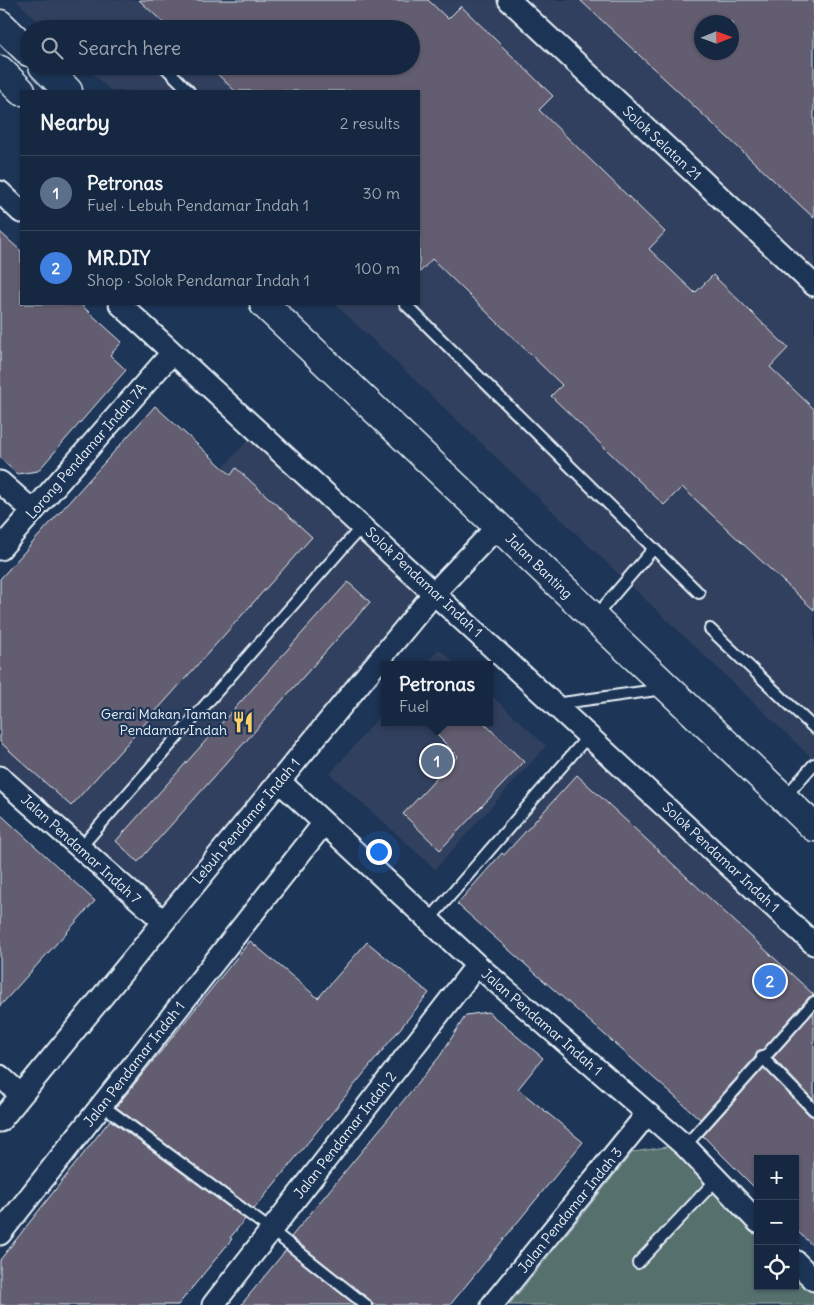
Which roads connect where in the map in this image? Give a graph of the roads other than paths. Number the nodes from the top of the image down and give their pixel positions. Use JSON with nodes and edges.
{"nodes":[{"id":1,"x":509,"y":0,"type":"edge"},
{"id":2,"x":0,"y":24,"type":"edge"},
{"id":3,"x":20,"y":43,"type":"edge"},
{"id":4,"x":0,"y":70,"type":"edge"},
{"id":5,"x":52,"y":75,"type":"edge"},
{"id":6,"x":173,"y":75,"type":"edge"},
{"id":7,"x":20,"y":90,"type":"edge"},
{"id":8,"x":67,"y":90,"type":"edge"},
{"id":9,"x":188,"y":90,"type":"edge"},
{"id":10,"x":0,"y":192,"type":"edge"},
{"id":11,"x":20,"y":211,"type":"edge"},
{"id":12,"x":814,"y":285,"type":"edge"},
{"id":13,"x":121,"y":305,"type":"edge"},
{"id":14,"x":265,"y":305,"type":"edge"},
{"id":15,"x":406,"y":305,"type":"edge"},
{"id":16,"x":172,"y":353,"type":"junction"},
{"id":17,"x":0,"y":482,"type":"edge"},
{"id":18,"x":33,"y":511,"type":"junction"},
{"id":19,"x":362,"y":526,"type":"junction"},
{"id":20,"x":498,"y":526,"type":"junction"},
{"id":21,"x":654,"y":548,"type":"junction"},
{"id":22,"x":0,"y":549,"type":"edge"},
{"id":23,"x":435,"y":592,"type":"junction"},
{"id":24,"x":699,"y":593,"type":"dead end"},
{"id":25,"x":594,"y":619,"type":"junction"},
{"id":26,"x":710,"y":629,"type":"dead end"},
{"id":27,"x":668,"y":688,"type":"junction"},
{"id":28,"x":555,"y":704,"type":"junction"},
{"id":29,"x":814,"y":728,"type":"edge"},
{"id":30,"x":589,"y":735,"type":"junction"},
{"id":31,"x":814,"y":764,"type":"edge"},
{"id":32,"x":0,"y":777,"type":"edge"},
{"id":33,"x":279,"y":781,"type":"junction"},
{"id":34,"x":784,"y":798,"type":"junction"},
{"id":35,"x":324,"y":823,"type":"junction"},
{"id":36,"x":814,"y":827,"type":"edge"},
{"id":37,"x":80,"y":848,"type":"junction"},
{"id":38,"x":430,"y":919,"type":"junction"},
{"id":39,"x":163,"y":922,"type":"junction"},
{"id":40,"x":814,"y":944,"type":"edge"},
{"id":41,"x":477,"y":965,"type":"junction"},
{"id":42,"x":814,"y":1002,"type":"edge"},
{"id":43,"x":762,"y":1057,"type":"junction"},
{"id":44,"x":0,"y":1076,"type":"edge"},
{"id":45,"x":20,"y":1094,"type":"junction"},
{"id":46,"x":102,"y":1105,"type":"junction"},
{"id":47,"x":814,"y":1110,"type":"edge"},
{"id":48,"x":647,"y":1114,"type":"junction"},
{"id":49,"x":0,"y":1121,"type":"edge"},
{"id":50,"x":685,"y":1146,"type":"junction"},
{"id":51,"x":717,"y":1180,"type":"junction"},
{"id":52,"x":754,"y":1218,"type":"edge"},
{"id":53,"x":271,"y":1230,"type":"junction"},
{"id":54,"x":0,"y":1234,"type":"edge"},
{"id":55,"x":638,"y":1263,"type":"dead end"},
{"id":56,"x":799,"y":1265,"type":"edge"},
{"id":57,"x":814,"y":1280,"type":"edge"},
{"id":58,"x":213,"y":1305,"type":"edge"},
{"id":59,"x":366,"y":1305,"type":"edge"},
{"id":60,"x":492,"y":1305,"type":"edge"}],
"edges":[{"from":1,"to":12,"type":"street","name":"Solok Selatan 21"},
{"from":2,"to":3,"type":"main road"},
{"from":4,"to":7,"type":"main road"},
{"from":5,"to":8,"type":"main road"},
{"from":6,"to":9,"type":"lane"},
{"from":10,"to":11,"type":"street"},
{"from":13,"to":16,"type":"street","name":"Solok Pendamar Indah 1"},
{"from":14,"to":20,"type":"main road","name":"Jalan Banting"},
{"from":15,"to":21,"type":"lane"},
{"from":16,"to":18,"type":"street","name":"Lorong Pendamar Indah 7A"},
{"from":16,"to":19,"type":"street","name":"Solok Pendamar Indah 1"},
{"from":17,"to":18,"type":"street"},
{"from":18,"to":22,"type":"street","name":"Lorong Pendamar Indah 7A"},
{"from":19,"to":23,"type":"street","name":"Solok Pendamar Indah 1"},
{"from":19,"to":37,"type":"lane"},
{"from":20,"to":23,"type":"street","name":"Lebuh Pendamar Indah 1"},
{"from":20,"to":25,"type":"main road","name":"Jalan Banting"},
{"from":21,"to":24,"type":"lane"},
{"from":21,"to":25,"type":"lane"},
{"from":23,"to":28,"type":"street","name":"Solok Pendamar Indah 1"},
{"from":23,"to":33,"type":"street","name":"Lebuh Pendamar Indah 1"},
{"from":25,"to":27,"type":"main road","name":"Jalan Banting"},
{"from":26,"to":29,"type":"lane"},
{"from":27,"to":28,"type":"lane"},
{"from":27,"to":34,"type":"main road","name":"Jalan Banting"},
{"from":28,"to":30,"type":"street","name":"Solok Pendamar Indah 1"},
{"from":30,"to":38,"type":"lane"},
{"from":30,"to":40,"type":"street","name":"Solok Pendamar Indah 1"},
{"from":31,"to":34,"type":"lane"},
{"from":32,"to":37,"type":"street","name":"Jalan Pendamar Indah 7"},
{"from":33,"to":35,"type":"street","name":"Jalan Pendamar Indah 1"},
{"from":33,"to":39,"type":"street","name":"Lebuh Pendamar Indah 1"},
{"from":34,"to":36,"type":"main road","name":"Jalan Banting"},
{"from":35,"to":38,"type":"street","name":"Jalan Pendamar Indah 1"},
{"from":35,"to":46,"type":"street","name":"Jalan Pendamar Indah 1"},
{"from":37,"to":39,"type":"street","name":"Jalan Pendamar Indah 7"},
{"from":38,"to":41,"type":"street","name":"Jalan Pendamar Indah 1"},
{"from":39,"to":45,"type":"street","name":"Lebuh Pendamar Indah 1"},
{"from":41,"to":48,"type":"street","name":"Jalan Pendamar Indah 1"},
{"from":41,"to":53,"type":"street","name":"Jalan Pendamar Indah 2"},
{"from":42,"to":43,"type":"lane"},
{"from":43,"to":47,"type":"lane"},
{"from":43,"to":50,"type":"lane"},
{"from":44,"to":45,"type":"street"},
{"from":45,"to":49,"type":"street","name":"Lebuh Pendamar Indah 1"},
{"from":46,"to":53,"type":"lane"},
{"from":46,"to":54,"type":"street","name":"Jalan Pendamar Indah 1"},
{"from":48,"to":50,"type":"street","name":"Jalan Pendamar Indah 1"},
{"from":48,"to":60,"type":"street","name":"Jalan Pendamar Indah 3"},
{"from":50,"to":51,"type":"street","name":"Jalan Pendamar Indah 1"},
{"from":51,"to":52,"type":"street","name":"Jalan Pendamar Indah 1"},
{"from":51,"to":55,"type":"lane"},
{"from":53,"to":58,"type":"street","name":"Jalan Pendamar Indah 2"},
{"from":53,"to":59,"type":"lane"},
{"from":56,"to":57,"type":"street"}]}
